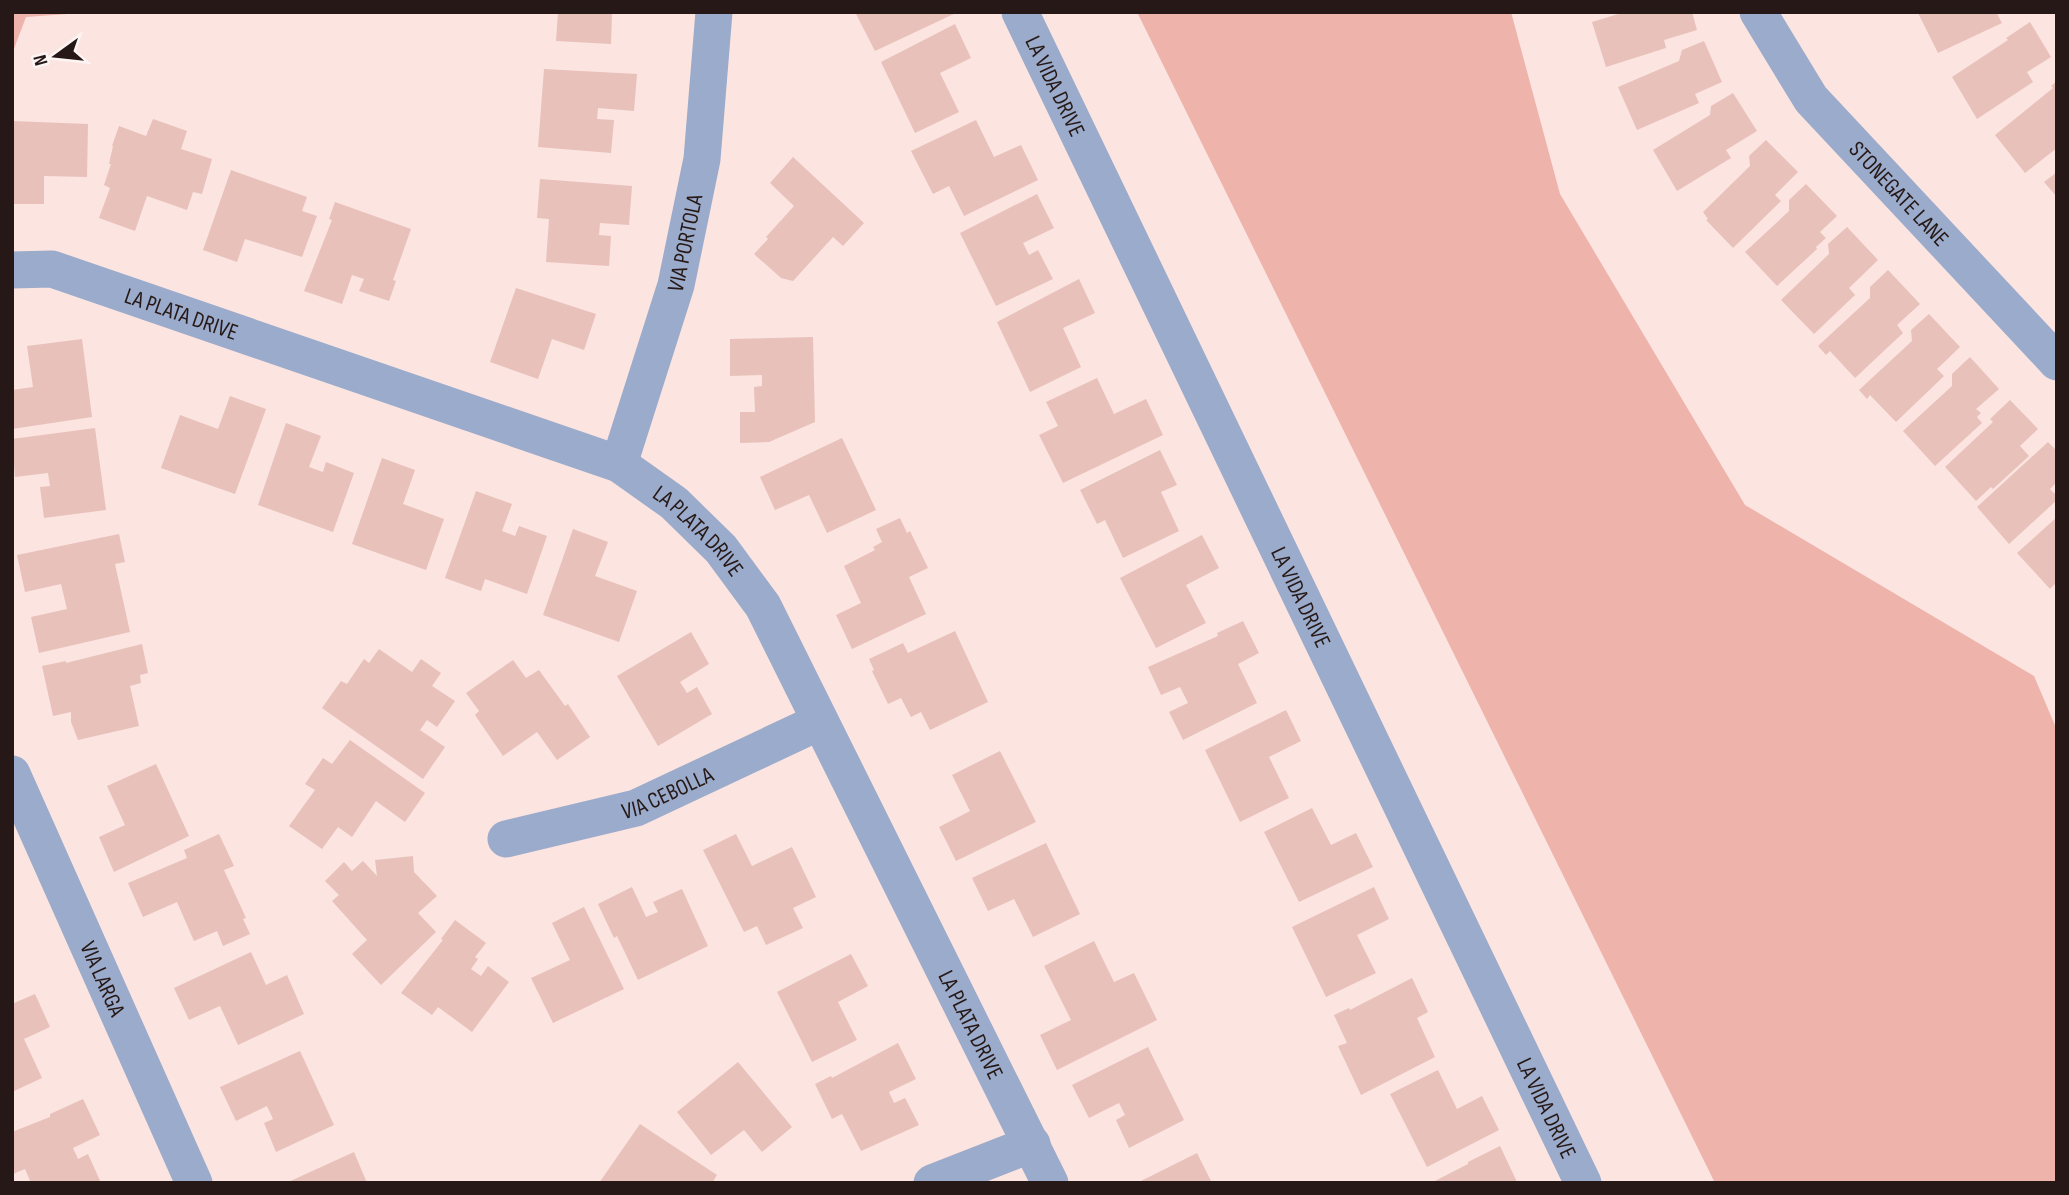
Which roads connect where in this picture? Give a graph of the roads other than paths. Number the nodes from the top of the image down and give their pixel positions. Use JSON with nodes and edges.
{"nodes":[{"id":1,"x":713,"y":12,"type":"edge"},
{"id":2,"x":1020,"y":12,"type":"edge"},
{"id":3,"x":1758,"y":12,"type":"edge"},
{"id":4,"x":12,"y":270,"type":"edge"},
{"id":5,"x":2057,"y":362,"type":"edge"},
{"id":6,"x":619,"y":464,"type":"junction"},
{"id":7,"x":819,"y":722,"type":"junction"},
{"id":8,"x":12,"y":775,"type":"edge"},
{"id":9,"x":506,"y":839,"type":"dead end"},
{"id":10,"x":1032,"y":1144,"type":"junction"},
{"id":11,"x":194,"y":1183,"type":"edge"},
{"id":12,"x":932,"y":1183,"type":"edge"},
{"id":13,"x":1050,"y":1183,"type":"edge"},
{"id":14,"x":1583,"y":1183,"type":"edge"}],
"edges":[{"from":1,"to":6,"type":"street","name":"VIA PORTOLA"},
{"from":2,"to":14,"type":"street","name":"LA VIDA DRIVE"},
{"from":3,"to":5,"type":"street","name":"STONEGATE LANE"},
{"from":4,"to":6,"type":"street","name":"LA PLATA DRIVE"},
{"from":6,"to":7,"type":"street","name":"LA PLATA DRIVE"},
{"from":7,"to":9,"type":"street","name":"VIA CEBOLLA"},
{"from":7,"to":10,"type":"street","name":"LA PLATA DRIVE"},
{"from":8,"to":11,"type":"street","name":"VIA LARGA"},
{"from":10,"to":12,"type":"street"},
{"from":10,"to":13,"type":"street","name":"LA PLATA DRIVE"}]}
